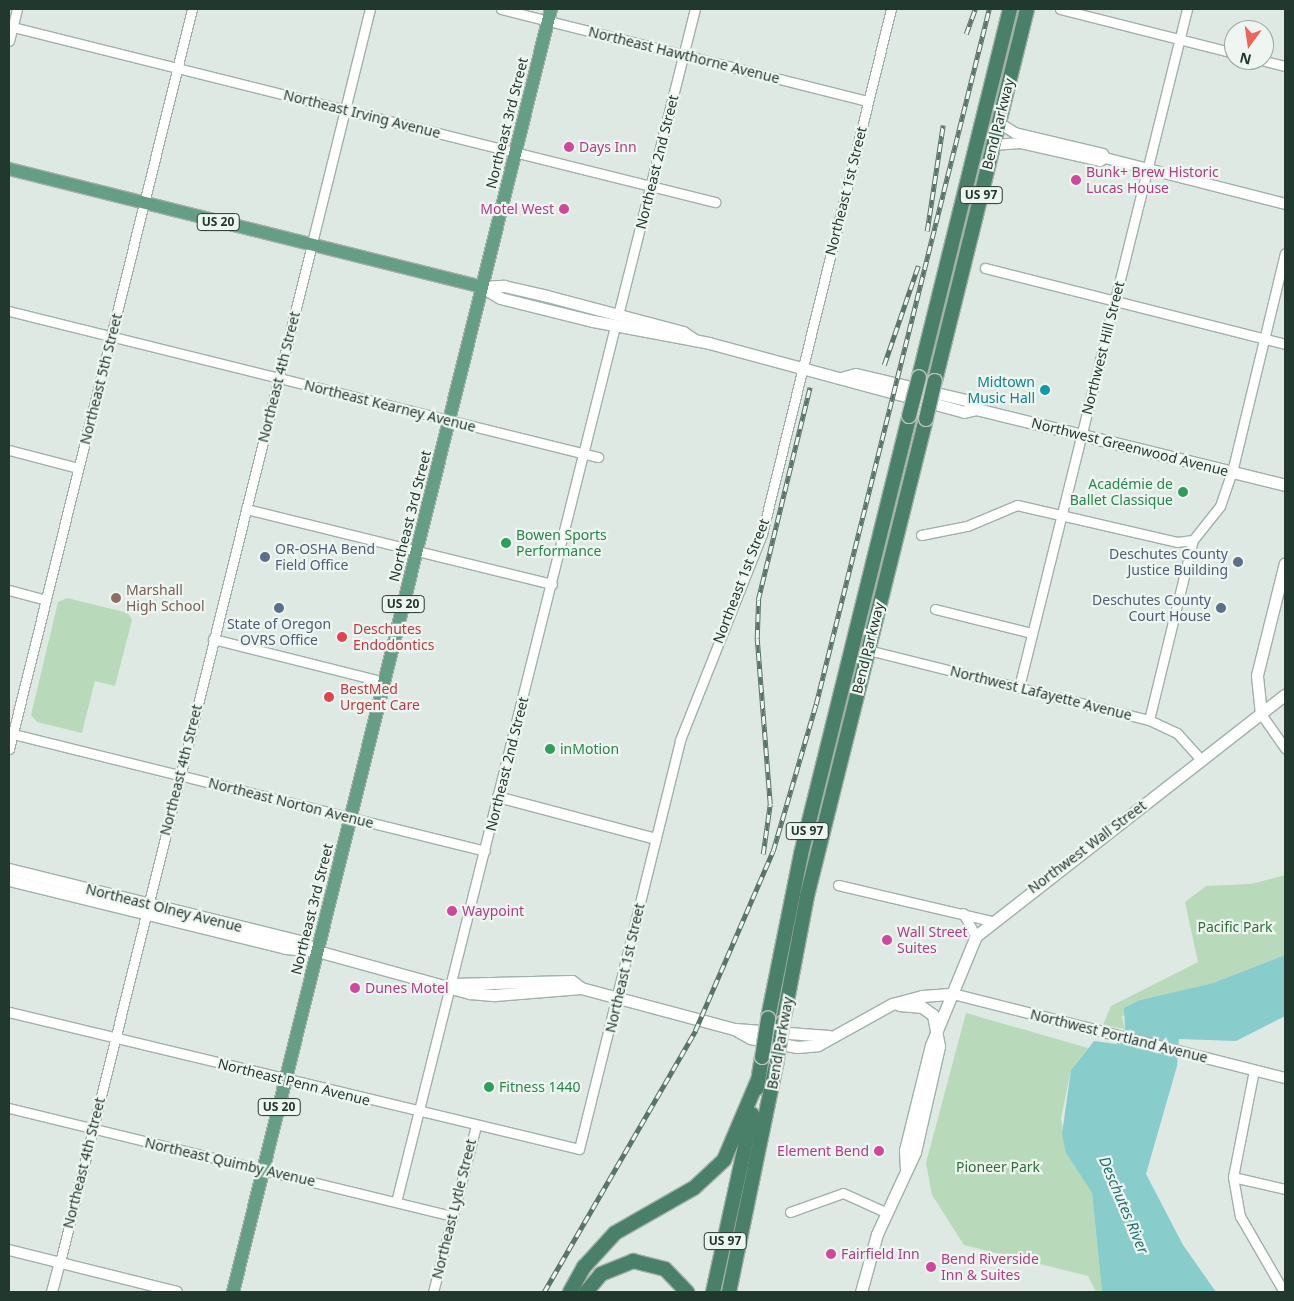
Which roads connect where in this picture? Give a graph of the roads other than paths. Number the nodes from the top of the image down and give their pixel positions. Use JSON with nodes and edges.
{"nodes":[{"id":1,"x":17,"y":9,"type":"edge"},
{"id":2,"x":192,"y":9,"type":"edge"},
{"id":3,"x":370,"y":9,"type":"edge"},
{"id":4,"x":500,"y":9,"type":"edge"},
{"id":5,"x":695,"y":9,"type":"edge"},
{"id":6,"x":891,"y":9,"type":"edge"},
{"id":7,"x":1010,"y":9,"type":"edge"},
{"id":8,"x":1027,"y":9,"type":"edge"},
{"id":9,"x":1060,"y":9,"type":"edge"},
{"id":10,"x":1187,"y":9,"type":"edge"},
{"id":11,"x":550,"y":15,"type":"edge"},
{"id":12,"x":11,"y":26,"type":"edge"},
{"id":13,"x":1179,"y":40,"type":"junction"},
{"id":14,"x":9,"y":41,"type":"edge"},
{"id":15,"x":1224,"y":51,"type":"edge"},
{"id":16,"x":684,"y":55,"type":"junction"},
{"id":17,"x":178,"y":68,"type":"junction"},
{"id":18,"x":868,"y":101,"type":"junction"},
{"id":19,"x":345,"y":110,"type":"junction"},
{"id":20,"x":998,"y":123,"type":"junction"},
{"id":21,"x":993,"y":145,"type":"junction"},
{"id":22,"x":515,"y":152,"type":"junction"},
{"id":23,"x":1105,"y":158,"type":"junction"},
{"id":24,"x":9,"y":169,"type":"edge"},
{"id":25,"x":1148,"y":169,"type":"junction"},
{"id":26,"x":652,"y":186,"type":"junction"},
{"id":27,"x":714,"y":202,"type":"dead end"},
{"id":28,"x":144,"y":203,"type":"junction"},
{"id":29,"x":1285,"y":204,"type":"edge"},
{"id":30,"x":312,"y":246,"type":"junction"},
{"id":31,"x":1285,"y":253,"type":"edge"},
{"id":32,"x":984,"y":268,"type":"dead end"},
{"id":33,"x":482,"y":287,"type":"junction"},
{"id":34,"x":1115,"y":300,"type":"junction"},
{"id":35,"x":9,"y":311,"type":"edge"},
{"id":36,"x":617,"y":320,"type":"junction"},
{"id":37,"x":111,"y":337,"type":"junction"},
{"id":38,"x":1264,"y":338,"type":"junction"},
{"id":39,"x":1285,"y":344,"type":"edge"},
{"id":40,"x":803,"y":368,"type":"junction"},
{"id":41,"x":279,"y":379,"type":"junction"},
{"id":42,"x":449,"y":420,"type":"junction"},
{"id":43,"x":1082,"y":435,"type":"junction"},
{"id":44,"x":9,"y":450,"type":"edge"},
{"id":45,"x":584,"y":454,"type":"junction"},
{"id":46,"x":598,"y":457,"type":"dead end"},
{"id":47,"x":78,"y":468,"type":"junction"},
{"id":48,"x":1232,"y":472,"type":"junction"},
{"id":49,"x":1285,"y":485,"type":"edge"},
{"id":50,"x":246,"y":509,"type":"junction"},
{"id":51,"x":1062,"y":515,"type":"junction"},
{"id":52,"x":921,"y":535,"type":"dead end"},
{"id":53,"x":1193,"y":540,"type":"junction"},
{"id":54,"x":416,"y":551,"type":"junction"},
{"id":55,"x":1285,"y":563,"type":"edge"},
{"id":56,"x":552,"y":584,"type":"junction"},
{"id":57,"x":9,"y":590,"type":"edge"},
{"id":58,"x":46,"y":600,"type":"junction"},
{"id":59,"x":934,"y":609,"type":"dead end"},
{"id":60,"x":1032,"y":633,"type":"junction"},
{"id":61,"x":212,"y":639,"type":"junction"},
{"id":62,"x":868,"y":650,"type":"junction"},
{"id":63,"x":384,"y":682,"type":"junction"},
{"id":64,"x":1019,"y":687,"type":"junction"},
{"id":65,"x":1285,"y":695,"type":"edge"},
{"id":66,"x":1261,"y":714,"type":"junction"},
{"id":67,"x":1149,"y":720,"type":"junction"},
{"id":68,"x":11,"y":733,"type":"edge"},
{"id":69,"x":1285,"y":748,"type":"edge"},
{"id":70,"x":9,"y":749,"type":"edge"},
{"id":71,"x":1201,"y":760,"type":"junction"},
{"id":72,"x":180,"y":775,"type":"junction"},
{"id":73,"x":498,"y":798,"type":"junction"},
{"id":74,"x":350,"y":818,"type":"junction"},
{"id":75,"x":656,"y":839,"type":"junction"},
{"id":76,"x":485,"y":851,"type":"junction"},
{"id":77,"x":9,"y":869,"type":"edge"},
{"id":78,"x":9,"y":880,"type":"edge"},
{"id":79,"x":838,"y":885,"type":"dead end"},
{"id":80,"x":146,"y":908,"type":"junction"},
{"id":81,"x":963,"y":913,"type":"junction"},
{"id":82,"x":991,"y":921,"type":"junction"},
{"id":83,"x":976,"y":936,"type":"junction"},
{"id":84,"x":318,"y":951,"type":"junction"},
{"id":85,"x":451,"y":985,"type":"junction"},
{"id":86,"x":953,"y":994,"type":"junction"},
{"id":87,"x":618,"y":998,"type":"junction"},
{"id":88,"x":892,"y":1004,"type":"junction"},
{"id":89,"x":9,"y":1012,"type":"edge"},
{"id":90,"x":778,"y":1033,"type":"junction"},
{"id":91,"x":938,"y":1036,"type":"junction"},
{"id":92,"x":114,"y":1038,"type":"junction"},
{"id":93,"x":1254,"y":1070,"type":"junction"},
{"id":94,"x":1285,"y":1078,"type":"edge"},
{"id":95,"x":286,"y":1080,"type":"junction"},
{"id":96,"x":758,"y":1080,"type":"junction"},
{"id":97,"x":9,"y":1108,"type":"edge"},
{"id":98,"x":916,"y":1110,"type":"junction"},
{"id":99,"x":419,"y":1112,"type":"junction"},
{"id":100,"x":476,"y":1126,"type":"junction"},
{"id":101,"x":91,"y":1130,"type":"junction"},
{"id":102,"x":917,"y":1141,"type":"junction"},
{"id":103,"x":579,"y":1149,"type":"joint"},
{"id":104,"x":263,"y":1170,"type":"junction"},
{"id":105,"x":906,"y":1170,"type":"junction"},
{"id":106,"x":1233,"y":1177,"type":"junction"},
{"id":107,"x":1285,"y":1189,"type":"edge"},
{"id":108,"x":396,"y":1202,"type":"junction"},
{"id":109,"x":790,"y":1212,"type":"dead end"},
{"id":110,"x":885,"y":1212,"type":"junction"},
{"id":111,"x":452,"y":1216,"type":"junction"},
{"id":112,"x":9,"y":1250,"type":"edge"},
{"id":113,"x":60,"y":1262,"type":"junction"},
{"id":114,"x":52,"y":1292,"type":"edge"},
{"id":115,"x":177,"y":1292,"type":"edge"},
{"id":116,"x":233,"y":1292,"type":"edge"},
{"id":117,"x":433,"y":1292,"type":"edge"},
{"id":118,"x":570,"y":1292,"type":"edge"},
{"id":119,"x":586,"y":1292,"type":"edge"},
{"id":120,"x":687,"y":1292,"type":"edge"},
{"id":121,"x":713,"y":1292,"type":"edge"},
{"id":122,"x":728,"y":1292,"type":"edge"},
{"id":123,"x":861,"y":1292,"type":"edge"},
{"id":124,"x":1284,"y":1292,"type":"edge"}],
"edges":[{"from":1,"to":12,"type":"street"},
{"from":2,"to":17,"type":"street","name":"Northeast 5th Street"},
{"from":3,"to":19,"type":"street","name":"Northeast 4th Street"},
{"from":4,"to":11,"type":"street","name":"Northeast Hawthorne Avenue"},
{"from":5,"to":16,"type":"street","name":"Northeast 2nd Street"},
{"from":6,"to":18,"type":"street","name":"Northeast 1st Street"},
{"from":7,"to":96,"type":"highway","name":"Bend Parkway","number":"US 97","bridge":true},
{"from":8,"to":20,"type":"highway","name":"Bend Parkway","number":"US 97"},
{"from":9,"to":13,"type":"street"},
{"from":10,"to":13,"type":"street","name":"Northwest Hill Street"},
{"from":11,"to":16,"type":"street","name":"Northeast Hawthorne Avenue"},
{"from":11,"to":22,"type":"main road","name":"Northeast 3rd Street"},
{"from":12,"to":14,"type":"street"},
{"from":12,"to":17,"type":"street","name":"Northeast Irving Avenue"},
{"from":13,"to":15,"type":"street"},
{"from":13,"to":25,"type":"street","name":"Northwest Hill Street"},
{"from":16,"to":18,"type":"street","name":"Northeast Hawthorne Avenue"},
{"from":16,"to":26,"type":"street","name":"Northeast 2nd Street"},
{"from":17,"to":19,"type":"street","name":"Northeast Irving Avenue"},
{"from":17,"to":28,"type":"street","name":"Northeast 5th Street"},
{"from":18,"to":40,"type":"street","name":"Northeast 1st Street"},
{"from":19,"to":22,"type":"street","name":"Northeast Irving Avenue"},
{"from":19,"to":30,"type":"street","name":"Northeast 4th Street"},
{"from":20,"to":21,"type":"highway","name":"Bend Parkway","number":"US 97"},
{"from":20,"to":23,"type":"street"},
{"from":21,"to":23,"type":"street"},
{"from":21,"to":62,"type":"highway","name":"Bend Parkway","number":"US 97","bridge":true},
{"from":22,"to":26,"type":"street","name":"Northeast Irving Avenue"},
{"from":22,"to":33,"type":"main road","name":"Northeast 3rd Street"},
{"from":23,"to":25,"type":"street"},
{"from":24,"to":28,"type":"main road","number":"US 20"},
{"from":25,"to":29,"type":"street"},
{"from":25,"to":34,"type":"street","name":"Northwest Hill Street"},
{"from":26,"to":27,"type":"street","name":"Northeast Irving Avenue"},
{"from":26,"to":36,"type":"street","name":"Northeast 2nd Street"},
{"from":28,"to":30,"type":"main road","number":"US 20"},
{"from":28,"to":37,"type":"street","name":"Northeast 5th Street"},
{"from":30,"to":33,"type":"main road","number":"US 20"},
{"from":30,"to":41,"type":"street","name":"Northeast 4th Street"},
{"from":31,"to":38,"type":"street"},
{"from":32,"to":34,"type":"street"},
{"from":33,"to":36,"type":"main road","name":"Northwest Greenwood Avenue"},
{"from":33,"to":42,"type":"main road","name":"Northeast 3rd Street","number":"US 20"},
{"from":34,"to":38,"type":"street"},
{"from":34,"to":43,"type":"street","name":"Northwest Hill Street"},
{"from":35,"to":37,"type":"street","name":"Northeast Kearney Avenue"},
{"from":36,"to":40,"type":"main road","name":"Northwest Greenwood Avenue"},
{"from":36,"to":45,"type":"street","name":"Northeast 2nd Street"},
{"from":37,"to":41,"type":"street","name":"Northeast Kearney Avenue"},
{"from":37,"to":47,"type":"street","name":"Northeast 5th Street"},
{"from":38,"to":39,"type":"street"},
{"from":38,"to":48,"type":"street"},
{"from":40,"to":43,"type":"main road","name":"Northwest Greenwood Avenue"},
{"from":40,"to":75,"type":"street","name":"Northeast 1st Street"},
{"from":41,"to":42,"type":"street","name":"Northeast Kearney Avenue"},
{"from":41,"to":50,"type":"street","name":"Northeast 4th Street"},
{"from":42,"to":45,"type":"street","name":"Northeast Kearney Avenue"},
{"from":42,"to":54,"type":"main road","name":"Northeast 3rd Street","number":"US 20"},
{"from":43,"to":48,"type":"main road","name":"Northwest Greenwood Avenue"},
{"from":43,"to":51,"type":"street","name":"Northwest Hill Street"},
{"from":44,"to":47,"type":"street"},
{"from":45,"to":46,"type":"street","name":"Northeast Kearney Avenue"},
{"from":45,"to":56,"type":"street","name":"Northeast 2nd Street"},
{"from":47,"to":58,"type":"street","name":"Northeast 5th Street"},
{"from":48,"to":49,"type":"main road","name":"Northwest Greenwood Avenue"},
{"from":48,"to":53,"type":"street"},
{"from":50,"to":54,"type":"street"},
{"from":50,"to":61,"type":"street","name":"Northeast 4th Street"},
{"from":51,"to":52,"type":"street"},
{"from":51,"to":53,"type":"street"},
{"from":51,"to":60,"type":"street","name":"Northwest Hill Street"},
{"from":53,"to":67,"type":"street"},
{"from":54,"to":56,"type":"street"},
{"from":54,"to":63,"type":"main road","name":"Northeast 3rd Street","number":"US 20"},
{"from":55,"to":66,"type":"main road"},
{"from":56,"to":73,"type":"street","name":"Northeast 2nd Street"},
{"from":57,"to":58,"type":"street"},
{"from":58,"to":68,"type":"street","name":"Northeast 5th Street"},
{"from":59,"to":60,"type":"street"},
{"from":60,"to":64,"type":"street","name":"Northwest Hill Street"},
{"from":61,"to":63,"type":"street"},
{"from":61,"to":72,"type":"street","name":"Northeast 4th Street"},
{"from":62,"to":64,"type":"street","name":"Northwest Lafayette Avenue"},
{"from":62,"to":90,"type":"highway","name":"Bend Parkway","number":"US 97"},
{"from":63,"to":74,"type":"main road","name":"Northeast 3rd Street","number":"US 20"},
{"from":64,"to":67,"type":"street","name":"Northwest Lafayette Avenue"},
{"from":65,"to":66,"type":"main road","name":"Northwest Wall Street"},
{"from":66,"to":69,"type":"street"},
{"from":66,"to":71,"type":"main road","name":"Northwest Wall Street"},
{"from":67,"to":71,"type":"street","name":"Northwest Lafayette Avenue"},
{"from":68,"to":70,"type":"street","name":"Northeast 5th Street"},
{"from":68,"to":72,"type":"street","name":"Northeast Norton Avenue"},
{"from":71,"to":82,"type":"main road","name":"Northwest Wall Street"},
{"from":72,"to":74,"type":"street","name":"Northeast Norton Avenue"},
{"from":72,"to":80,"type":"street","name":"Northeast 4th Street"},
{"from":73,"to":75,"type":"street"},
{"from":73,"to":76,"type":"street","name":"Northeast 2nd Street"},
{"from":74,"to":76,"type":"street","name":"Northeast Norton Avenue"},
{"from":74,"to":84,"type":"main road","name":"Northeast 3rd Street","number":"US 20"},
{"from":75,"to":87,"type":"street","name":"Northeast 1st Street"},
{"from":76,"to":85,"type":"street","name":"Northeast 2nd Street"},
{"from":77,"to":80,"type":"main road","name":"Northeast Olney Avenue"},
{"from":78,"to":80,"type":"main road","name":"Northeast Olney Avenue"},
{"from":79,"to":81,"type":"street"},
{"from":80,"to":84,"type":"main road","name":"Northeast Olney Avenue"},
{"from":80,"to":92,"type":"street","name":"Northeast 4th Street"},
{"from":81,"to":82,"type":"street"},
{"from":81,"to":83,"type":"street"},
{"from":82,"to":83,"type":"main road","name":"Northwest Wall Street"},
{"from":83,"to":86,"type":"main road","name":"Northwest Wall Street"},
{"from":84,"to":85,"type":"main road","name":"Northeast Olney Avenue"},
{"from":84,"to":95,"type":"main road","name":"Northeast 3rd Street","number":"US 20"},
{"from":85,"to":87,"type":"main road","name":"Northeast Olney Avenue"},
{"from":85,"to":99,"type":"street","name":"Northeast 2nd Street"},
{"from":86,"to":88,"type":"main road"},
{"from":86,"to":91,"type":"main road","name":"Northwest Wall Street"},
{"from":86,"to":93,"type":"street","name":"Northwest Portland Avenue"},
{"from":87,"to":90,"type":"main road","name":"Northeast Olney Avenue"},
{"from":87,"to":103,"type":"street","name":"Northeast 1st Street"},
{"from":88,"to":90,"type":"main road","name":"Northeast Olney Avenue"},
{"from":88,"to":91,"type":"main road"},
{"from":89,"to":92,"type":"street","name":"Northeast Penn Avenue"},
{"from":90,"to":122,"type":"highway","name":"Bend Parkway","number":"US 97","bridge":true},
{"from":91,"to":98,"type":"main road","name":"Northwest Wall Street"},
{"from":91,"to":102,"type":"main road","name":"Northwest Wall Street"},
{"from":92,"to":95,"type":"street","name":"Northeast Penn Avenue"},
{"from":92,"to":101,"type":"street","name":"Northeast 4th Street"},
{"from":93,"to":94,"type":"street","name":"Northwest Portland Avenue"},
{"from":93,"to":106,"type":"street"},
{"from":95,"to":99,"type":"street","name":"Northeast Penn Avenue"},
{"from":95,"to":104,"type":"main road","name":"Northeast 3rd Street","number":"US 20"},
{"from":96,"to":118,"type":"highway"},
{"from":96,"to":121,"type":"highway","name":"Bend Parkway","number":"US 97"},
{"from":97,"to":101,"type":"street","name":"Northeast Quimby Avenue"},
{"from":98,"to":102,"type":"main road"},
{"from":98,"to":105,"type":"main road","name":"Northwest Wall Street"},
{"from":99,"to":100,"type":"street","name":"Northeast Penn Avenue"},
{"from":99,"to":108,"type":"street","name":"Northeast 2nd Street"},
{"from":100,"to":103,"type":"street","name":"Northeast Penn Avenue"},
{"from":100,"to":111,"type":"street","name":"Northeast Lytle Street"},
{"from":101,"to":104,"type":"street","name":"Northeast Quimby Avenue"},
{"from":101,"to":113,"type":"street","name":"Northeast 4th Street"},
{"from":102,"to":105,"type":"main road","name":"Northwest Wall Street"},
{"from":104,"to":108,"type":"street","name":"Northeast Quimby Avenue"},
{"from":104,"to":116,"type":"main road","name":"Northeast 3rd Street","number":"US 20"},
{"from":105,"to":110,"type":"main road","name":"Northwest Wall Street"},
{"from":106,"to":107,"type":"street"},
{"from":106,"to":124,"type":"street"},
{"from":108,"to":111,"type":"street","name":"Northeast Quimby Avenue"},
{"from":109,"to":110,"type":"street"},
{"from":110,"to":123,"type":"main road","name":"Northwest Wall Street"},
{"from":111,"to":117,"type":"street","name":"Northeast Lytle Street"},
{"from":112,"to":113,"type":"street"},
{"from":113,"to":114,"type":"street","name":"Northeast 4th Street"},
{"from":113,"to":115,"type":"street"},
{"from":119,"to":120,"type":"highway"}]}
